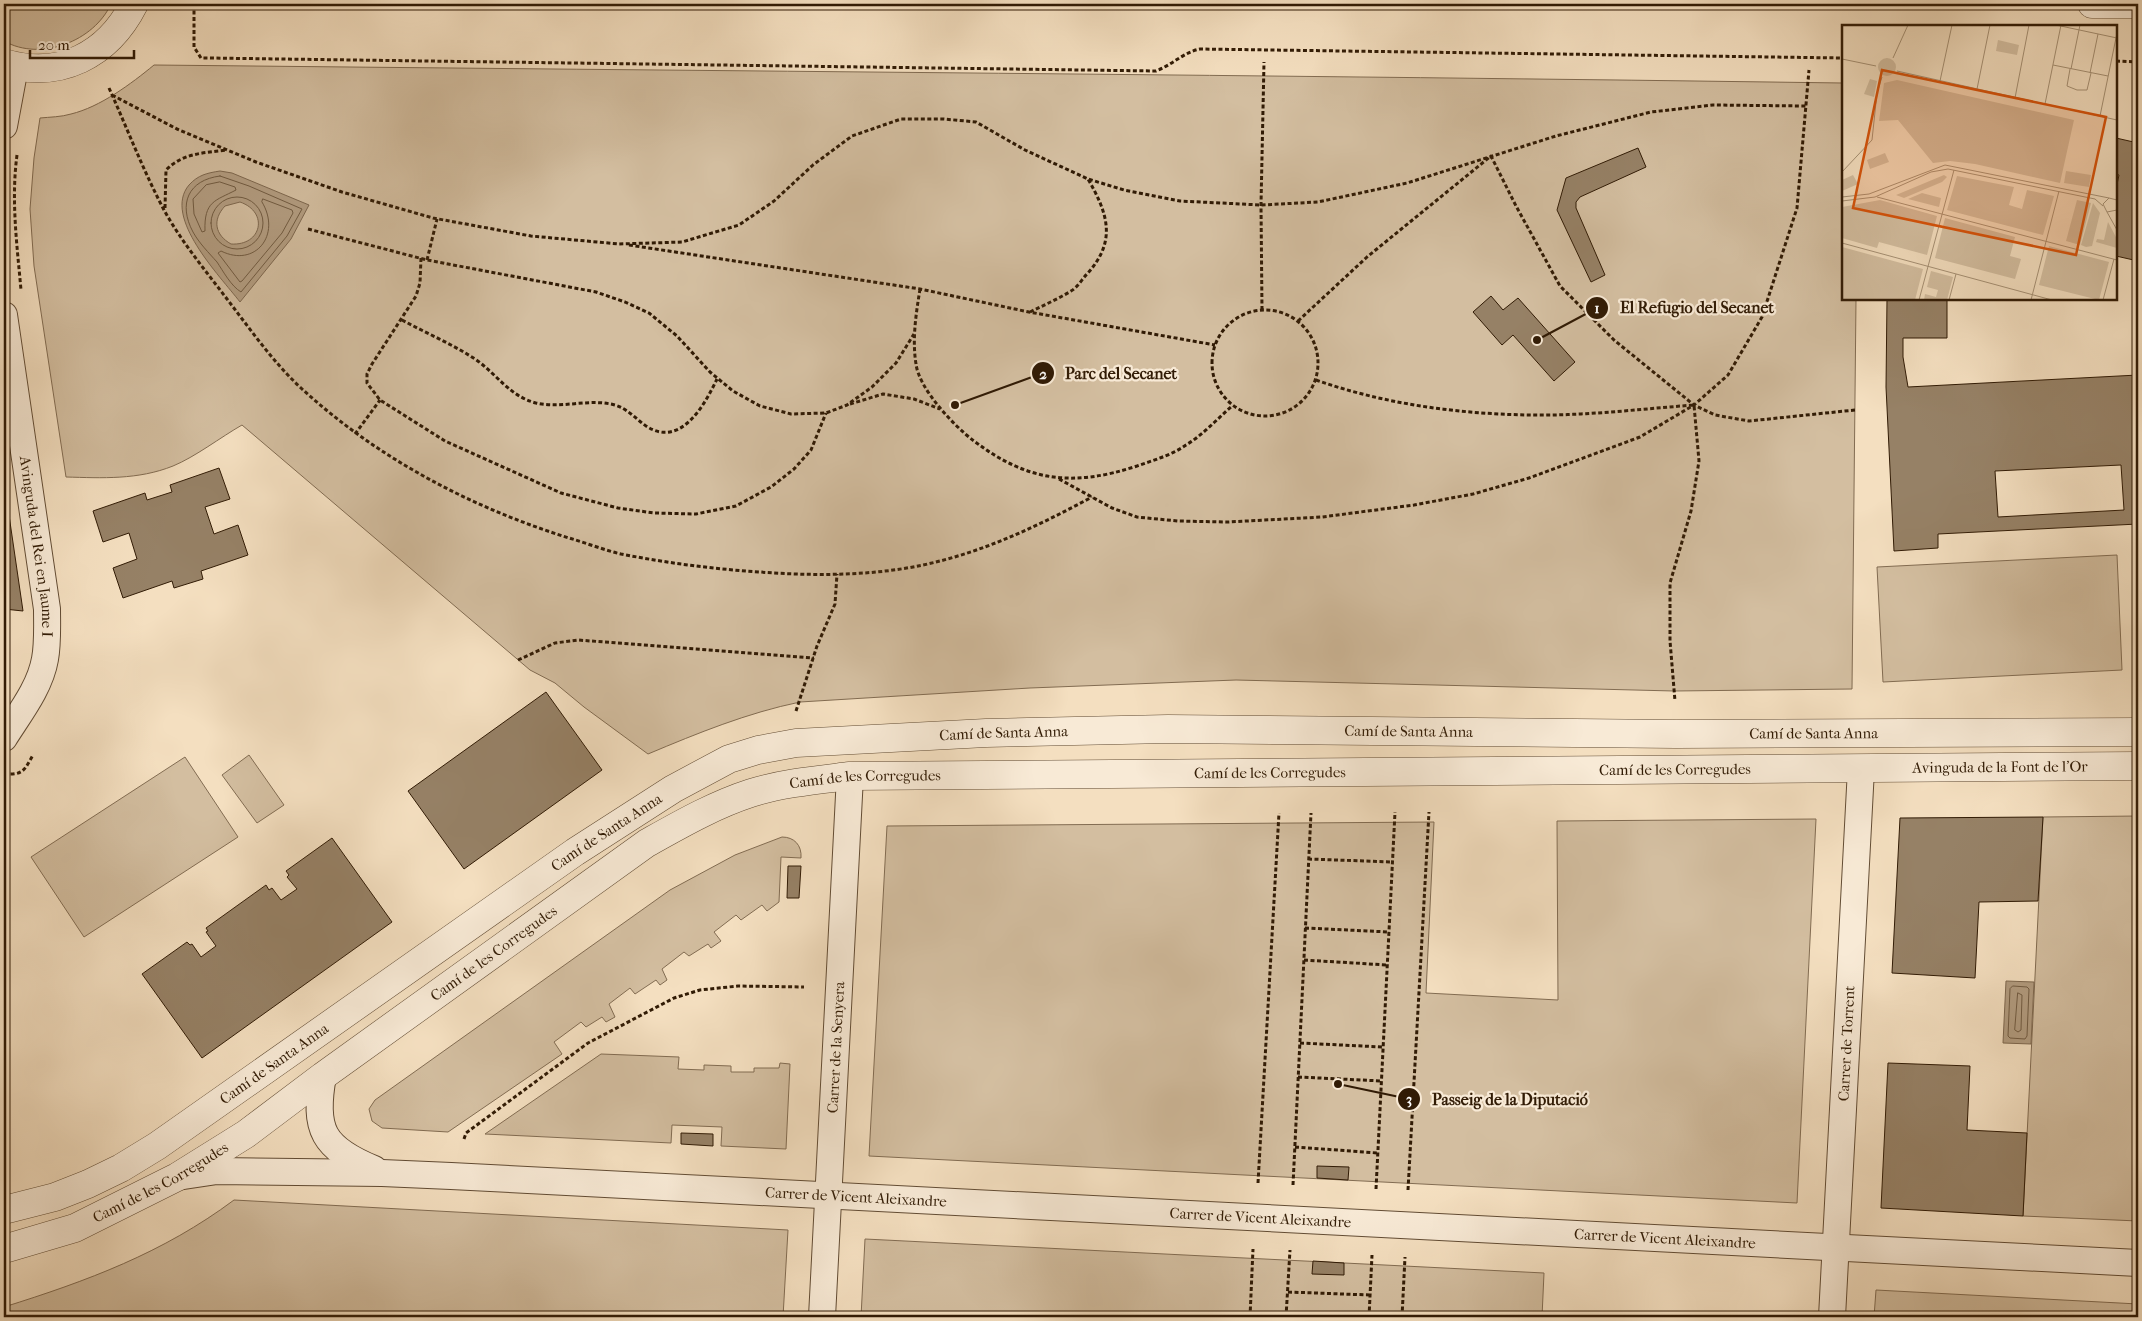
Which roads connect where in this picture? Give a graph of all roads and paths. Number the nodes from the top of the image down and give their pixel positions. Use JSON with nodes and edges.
{"nodes":[{"id":1,"x":134,"y":4,"type":"edge"},
{"id":2,"x":194,"y":4,"type":"edge"},
{"id":3,"x":2092,"y":4,"type":"edge"},
{"id":4,"x":2138,"y":4,"type":"edge"},
{"id":5,"x":1842,"y":58,"type":"edge"},
{"id":6,"x":2117,"y":61,"type":"edge"},
{"id":7,"x":1264,"y":62,"type":"dead end"},
{"id":8,"x":2138,"y":62,"type":"edge"},
{"id":9,"x":9,"y":65,"type":"edge"},
{"id":10,"x":1809,"y":70,"type":"dead end"},
{"id":11,"x":109,"y":88,"type":"dead end"},
{"id":12,"x":112,"y":95,"type":"junction"},
{"id":13,"x":1806,"y":106,"type":"junction"},
{"id":14,"x":4,"y":126,"type":"edge"},
{"id":15,"x":227,"y":150,"type":"junction"},
{"id":16,"x":1491,"y":156,"type":"junction"},
{"id":17,"x":1088,"y":179,"type":"junction"},
{"id":18,"x":1261,"y":205,"type":"junction"},
{"id":19,"x":165,"y":212,"type":"junction"},
{"id":20,"x":437,"y":219,"type":"junction"},
{"id":21,"x":308,"y":229,"type":"dead end"},
{"id":22,"x":619,"y":244,"type":"junction"},
{"id":23,"x":421,"y":258,"type":"junction"},
{"id":24,"x":427,"y":260,"type":"junction"},
{"id":25,"x":920,"y":289,"type":"junction"},
{"id":26,"x":1262,"y":310,"type":"junction"},
{"id":27,"x":1030,"y":312,"type":"junction"},
{"id":28,"x":4,"y":316,"type":"edge"},
{"id":29,"x":402,"y":320,"type":"junction"},
{"id":30,"x":1298,"y":321,"type":"junction"},
{"id":31,"x":914,"y":334,"type":"junction"},
{"id":32,"x":1215,"y":345,"type":"junction"},
{"id":33,"x":718,"y":379,"type":"junction"},
{"id":34,"x":1316,"y":380,"type":"junction"},
{"id":35,"x":380,"y":400,"type":"junction"},
{"id":36,"x":847,"y":405,"type":"junction"},
{"id":37,"x":1694,"y":405,"type":"junction"},
{"id":38,"x":1232,"y":406,"type":"junction"},
{"id":39,"x":1855,"y":410,"type":"dead end"},
{"id":40,"x":942,"y":411,"type":"junction"},
{"id":41,"x":826,"y":413,"type":"junction"},
{"id":42,"x":355,"y":434,"type":"junction"},
{"id":43,"x":1059,"y":479,"type":"junction"},
{"id":44,"x":1092,"y":497,"type":"junction"},
{"id":45,"x":837,"y":574,"type":"junction"},
{"id":46,"x":814,"y":658,"type":"junction"},
{"id":47,"x":518,"y":660,"type":"dead end"},
{"id":48,"x":1675,"y":701,"type":"dead end"},
{"id":49,"x":794,"y":715,"type":"dead end"},
{"id":50,"x":2138,"y":732,"type":"edge"},
{"id":51,"x":4,"y":738,"type":"edge"},
{"id":52,"x":2138,"y":766,"type":"edge"},
{"id":53,"x":1861,"y":769,"type":"junction"},
{"id":54,"x":4,"y":774,"type":"edge"},
{"id":55,"x":16,"y":774,"type":"dead end"},
{"id":56,"x":850,"y":776,"type":"junction"},
{"id":57,"x":1395,"y":812,"type":"dead end"},
{"id":58,"x":1429,"y":812,"type":"dead end"},
{"id":59,"x":1279,"y":813,"type":"dead end"},
{"id":60,"x":1311,"y":813,"type":"dead end"},
{"id":61,"x":1308,"y":859,"type":"junction"},
{"id":62,"x":1393,"y":862,"type":"junction"},
{"id":63,"x":1305,"y":928,"type":"junction"},
{"id":64,"x":1389,"y":932,"type":"junction"},
{"id":65,"x":1304,"y":960,"type":"junction"},
{"id":66,"x":1387,"y":965,"type":"junction"},
{"id":67,"x":804,"y":987,"type":"dead end"},
{"id":68,"x":1300,"y":1043,"type":"junction"},
{"id":69,"x":1383,"y":1047,"type":"junction"},
{"id":70,"x":323,"y":1076,"type":"junction"},
{"id":71,"x":1298,"y":1077,"type":"junction"},
{"id":72,"x":1382,"y":1081,"type":"junction"},
{"id":73,"x":464,"y":1139,"type":"dead end"},
{"id":74,"x":1295,"y":1147,"type":"junction"},
{"id":75,"x":1378,"y":1153,"type":"junction"},
{"id":76,"x":382,"y":1173,"type":"junction"},
{"id":77,"x":177,"y":1177,"type":"junction"},
{"id":78,"x":1258,"y":1183,"type":"dead end"},
{"id":79,"x":1293,"y":1184,"type":"dead end"},
{"id":80,"x":1376,"y":1189,"type":"dead end"},
{"id":81,"x":1408,"y":1190,"type":"dead end"},
{"id":82,"x":829,"y":1195,"type":"junction"},
{"id":83,"x":4,"y":1210,"type":"edge"},
{"id":84,"x":1835,"y":1247,"type":"junction"},
{"id":85,"x":4,"y":1249,"type":"edge"},
{"id":86,"x":1253,"y":1249,"type":"dead end"},
{"id":87,"x":1290,"y":1250,"type":"dead end"},
{"id":88,"x":1372,"y":1254,"type":"dead end"},
{"id":89,"x":1405,"y":1256,"type":"dead end"},
{"id":90,"x":2138,"y":1263,"type":"edge"},
{"id":91,"x":1288,"y":1292,"type":"junction"},
{"id":92,"x":1370,"y":1295,"type":"junction"},
{"id":93,"x":822,"y":1317,"type":"edge"},
{"id":94,"x":1250,"y":1317,"type":"edge"},
{"id":95,"x":1286,"y":1317,"type":"edge"},
{"id":96,"x":1369,"y":1317,"type":"edge"},
{"id":97,"x":1402,"y":1317,"type":"edge"},
{"id":98,"x":1832,"y":1317,"type":"edge"}],
"edges":[{"from":1,"to":9,"type":"street"},
{"from":2,"to":5,"type":"path"},
{"from":3,"to":4,"type":"street"},
{"from":6,"to":8,"type":"path"},
{"from":7,"to":18,"type":"path"},
{"from":9,"to":14,"type":"street"},
{"from":10,"to":13,"type":"path"},
{"from":11,"to":12,"type":"path"},
{"from":12,"to":15,"type":"path"},
{"from":12,"to":19,"type":"path"},
{"from":13,"to":16,"type":"path"},
{"from":13,"to":37,"type":"path"},
{"from":15,"to":19,"type":"path"},
{"from":15,"to":20,"type":"path"},
{"from":16,"to":18,"type":"path"},
{"from":16,"to":30,"type":"path"},
{"from":16,"to":37,"type":"path"},
{"from":17,"to":18,"type":"path"},
{"from":17,"to":22,"type":"path"},
{"from":17,"to":27,"type":"path"},
{"from":18,"to":26,"type":"path"},
{"from":19,"to":42,"type":"path"},
{"from":20,"to":22,"type":"path"},
{"from":20,"to":24,"type":"path"},
{"from":21,"to":23,"type":"path"},
{"from":22,"to":25,"type":"path"},
{"from":23,"to":24,"type":"path"},
{"from":23,"to":29,"type":"path"},
{"from":24,"to":33,"type":"path"},
{"from":25,"to":27,"type":"path"},
{"from":25,"to":31,"type":"path"},
{"from":26,"to":30,"type":"path"},
{"from":26,"to":32,"type":"path"},
{"from":27,"to":32,"type":"path"},
{"from":28,"to":51,"type":"street","name":"Avinguda del Rei en Jaume I"},
{"from":29,"to":33,"type":"path"},
{"from":29,"to":35,"type":"path"},
{"from":30,"to":34,"type":"path"},
{"from":31,"to":36,"type":"path"},
{"from":31,"to":40,"type":"path"},
{"from":32,"to":38,"type":"path"},
{"from":33,"to":41,"type":"path"},
{"from":34,"to":37,"type":"path"},
{"from":34,"to":38,"type":"path"},
{"from":35,"to":41,"type":"path"},
{"from":35,"to":42,"type":"path"},
{"from":36,"to":40,"type":"path"},
{"from":36,"to":41,"type":"path"},
{"from":37,"to":39,"type":"path"},
{"from":37,"to":44,"type":"path"},
{"from":37,"to":48,"type":"path"},
{"from":38,"to":43,"type":"path"},
{"from":40,"to":43,"type":"path"},
{"from":42,"to":45,"type":"path"},
{"from":43,"to":44,"type":"path"},
{"from":44,"to":45,"type":"path"},
{"from":45,"to":46,"type":"path"},
{"from":46,"to":47,"type":"path"},
{"from":46,"to":49,"type":"path"},
{"from":50,"to":83,"type":"street","name":"Camí de Santa Anna"},
{"from":52,"to":53,"type":"street","name":"Avinguda de la Font de l'Or"},
{"from":53,"to":56,"type":"street","name":"Camí de les Corregudes"},
{"from":53,"to":84,"type":"street","name":"Carrer de Torrent"},
{"from":54,"to":55,"type":"path"},
{"from":56,"to":70,"type":"street","name":"Camí de les Corregudes"},
{"from":56,"to":82,"type":"street","name":"Carrer de la Senyera"},
{"from":57,"to":62,"type":"path"},
{"from":58,"to":81,"type":"path"},
{"from":59,"to":78,"type":"path"},
{"from":60,"to":61,"type":"path"},
{"from":61,"to":62,"type":"path"},
{"from":61,"to":63,"type":"path"},
{"from":62,"to":64,"type":"path"},
{"from":63,"to":64,"type":"path"},
{"from":63,"to":65,"type":"path"},
{"from":64,"to":66,"type":"path"},
{"from":65,"to":66,"type":"path"},
{"from":65,"to":68,"type":"path"},
{"from":66,"to":69,"type":"path"},
{"from":67,"to":73,"type":"path"},
{"from":68,"to":69,"type":"path"},
{"from":68,"to":71,"type":"path"},
{"from":69,"to":72,"type":"path"},
{"from":70,"to":76,"type":"street","name":"Carrer de Vicent Aleixandre"},
{"from":70,"to":77,"type":"street","name":"Camí de les Corregudes"},
{"from":71,"to":72,"type":"path"},
{"from":71,"to":74,"type":"path"},
{"from":72,"to":75,"type":"path"},
{"from":74,"to":75,"type":"path"},
{"from":74,"to":79,"type":"path"},
{"from":75,"to":80,"type":"path"},
{"from":76,"to":77,"type":"street","name":"Carrer de Vicent Aleixandre"},
{"from":76,"to":82,"type":"street","name":"Carrer de Vicent Aleixandre"},
{"from":77,"to":85,"type":"street","name":"Camí de les Corregudes"},
{"from":82,"to":84,"type":"street","name":"Carrer de Vicent Aleixandre"},
{"from":82,"to":93,"type":"street","name":"Carrer de la Senyera"},
{"from":84,"to":90,"type":"street","name":"Carrer de Vicent Aleixandre"},
{"from":84,"to":98,"type":"street","name":"Carrer de Torrent"},
{"from":86,"to":94,"type":"path"},
{"from":87,"to":91,"type":"path"},
{"from":88,"to":92,"type":"path"},
{"from":89,"to":97,"type":"path"},
{"from":91,"to":92,"type":"path"},
{"from":91,"to":95,"type":"path"},
{"from":92,"to":96,"type":"path"}]}
